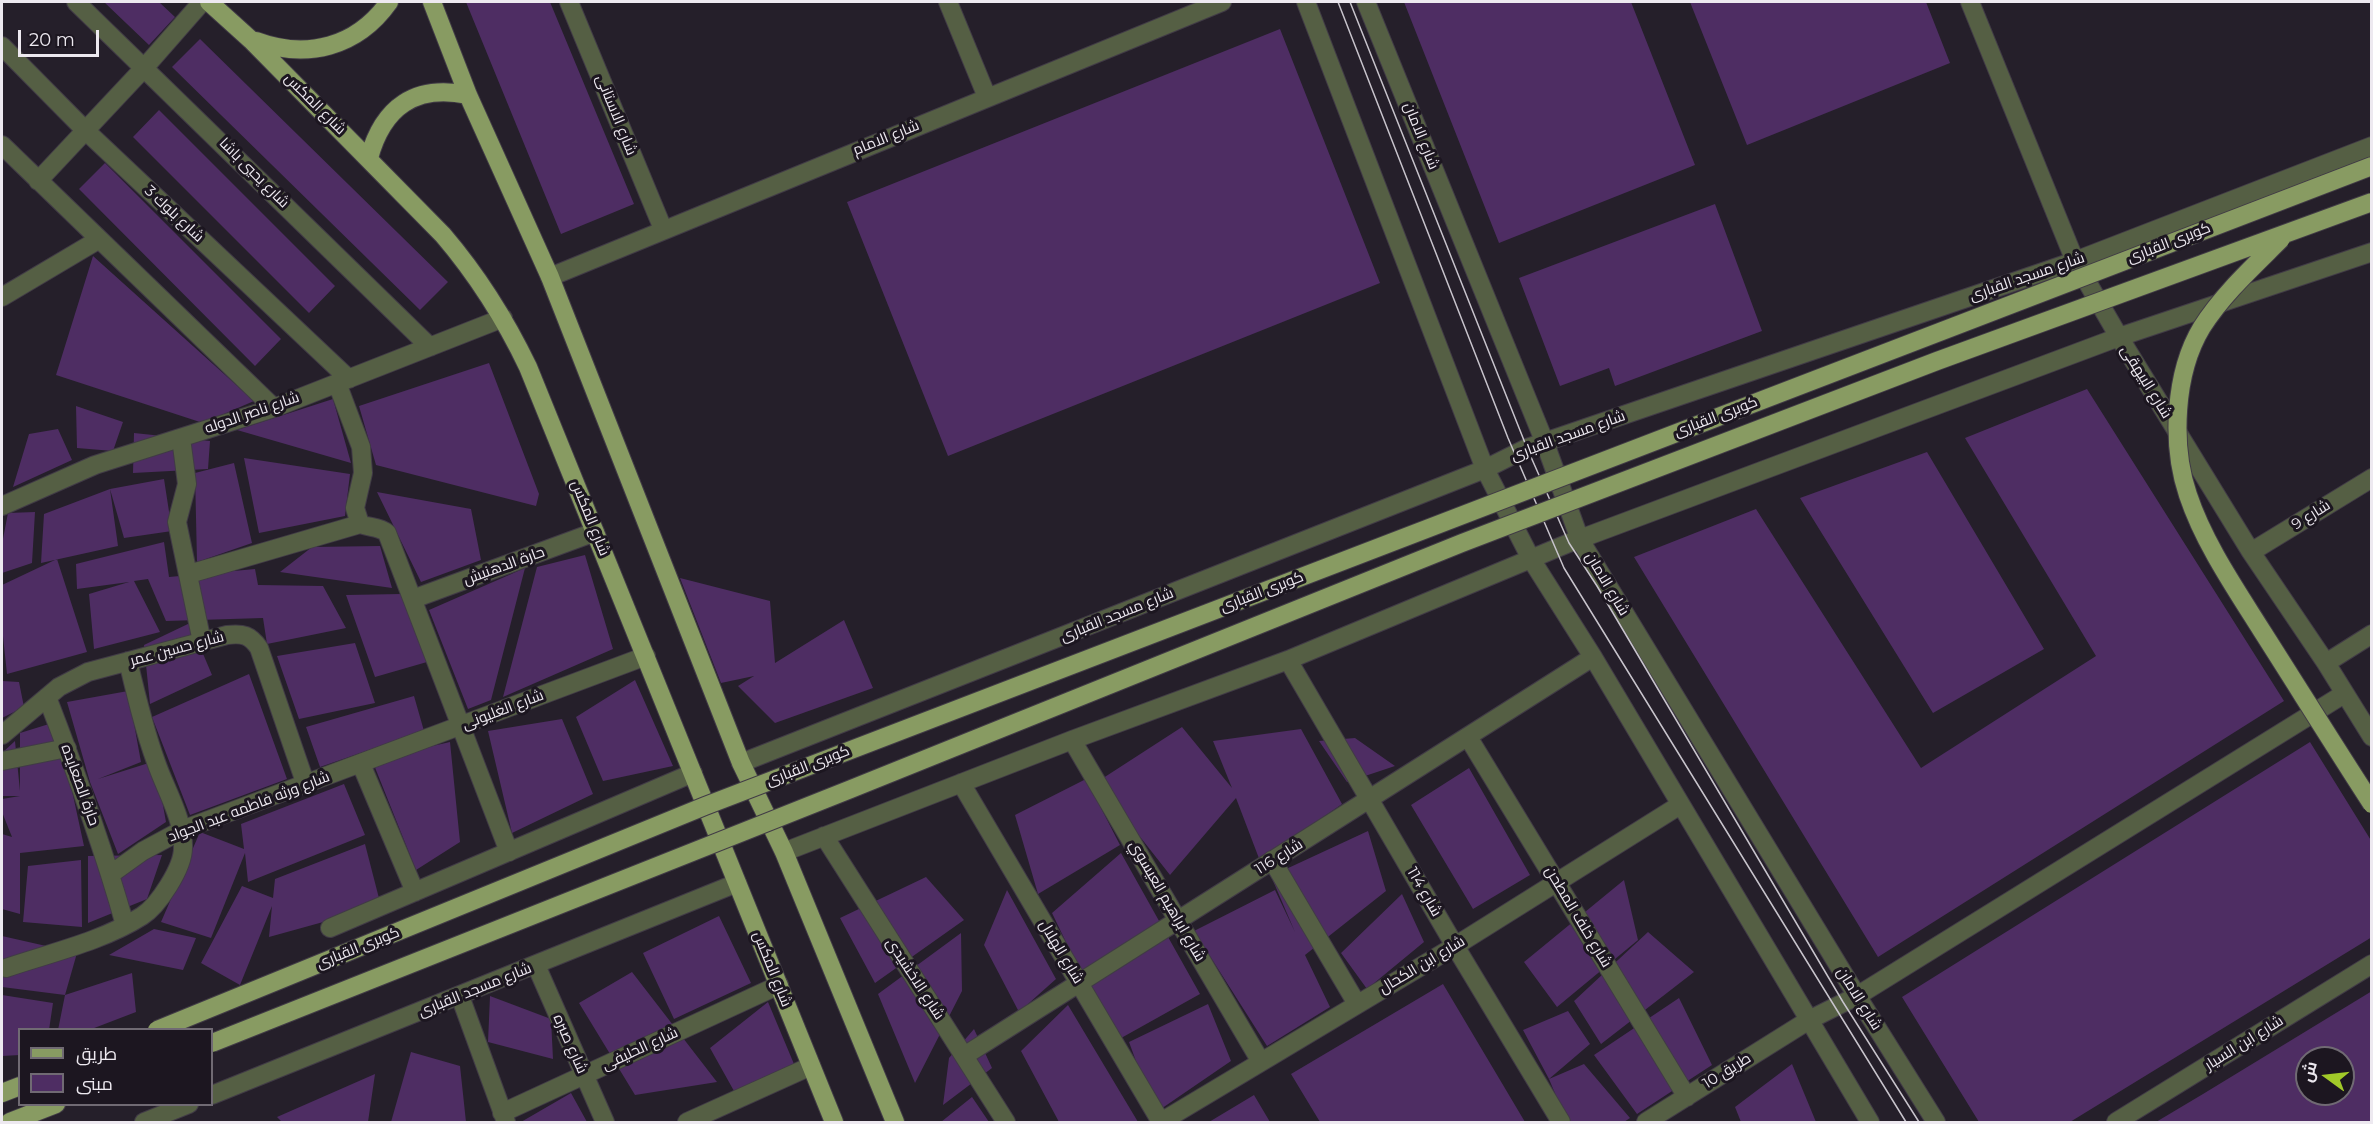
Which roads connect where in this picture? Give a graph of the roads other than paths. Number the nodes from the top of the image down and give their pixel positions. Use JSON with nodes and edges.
{"nodes":[{"id":1,"x":76,"y":2,"type":"edge"},
{"id":2,"x":202,"y":2,"type":"edge"},
{"id":3,"x":208,"y":2,"type":"edge"},
{"id":4,"x":389,"y":2,"type":"edge"},
{"id":5,"x":432,"y":2,"type":"edge"},
{"id":6,"x":569,"y":2,"type":"edge"},
{"id":7,"x":948,"y":2,"type":"edge"},
{"id":8,"x":1222,"y":2,"type":"edge"},
{"id":9,"x":1306,"y":2,"type":"edge"},
{"id":10,"x":1366,"y":2,"type":"edge"},
{"id":11,"x":1970,"y":2,"type":"edge"},
{"id":12,"x":251,"y":40,"type":"junction"},
{"id":13,"x":2,"y":46,"type":"edge"},
{"id":14,"x":145,"y":67,"type":"junction"},
{"id":15,"x":468,"y":94,"type":"junction"},
{"id":16,"x":987,"y":98,"type":"junction"},
{"id":17,"x":85,"y":130,"type":"junction"},
{"id":18,"x":2372,"y":146,"type":"edge"},
{"id":19,"x":6,"y":157,"type":"edge"},
{"id":20,"x":369,"y":158,"type":"junction"},
{"id":21,"x":2372,"y":166,"type":"edge"},
{"id":22,"x":38,"y":181,"type":"junction"},
{"id":23,"x":2372,"y":202,"type":"edge"},
{"id":24,"x":663,"y":229,"type":"junction"},
{"id":25,"x":2285,"y":235,"type":"junction"},
{"id":26,"x":98,"y":240,"type":"junction"},
{"id":27,"x":2372,"y":252,"type":"edge"},
{"id":28,"x":2075,"y":261,"type":"junction"},
{"id":29,"x":550,"y":277,"type":"junction"},
{"id":30,"x":2,"y":297,"type":"edge"},
{"id":31,"x":502,"y":318,"type":"junction"},
{"id":32,"x":2119,"y":337,"type":"junction"},
{"id":33,"x":430,"y":347,"type":"junction"},
{"id":34,"x":343,"y":381,"type":"junction"},
{"id":35,"x":274,"y":408,"type":"junction"},
{"id":36,"x":181,"y":438,"type":"junction"},
{"id":37,"x":1545,"y":443,"type":"junction"},
{"id":38,"x":1485,"y":469,"type":"junction"},
{"id":39,"x":2372,"y":478,"type":"edge"},
{"id":40,"x":2,"y":506,"type":"edge"},
{"id":41,"x":360,"y":524,"type":"junction"},
{"id":42,"x":596,"y":532,"type":"junction"},
{"id":43,"x":1580,"y":540,"type":"junction"},
{"id":44,"x":2251,"y":552,"type":"junction"},
{"id":45,"x":1531,"y":560,"type":"junction"},
{"id":46,"x":189,"y":574,"type":"junction"},
{"id":47,"x":413,"y":599,"type":"junction"},
{"id":48,"x":2372,"y":634,"type":"edge"},
{"id":49,"x":202,"y":642,"type":"junction"},
{"id":50,"x":646,"y":656,"type":"junction"},
{"id":51,"x":1593,"y":657,"type":"junction"},
{"id":52,"x":1288,"y":660,"type":"junction"},
{"id":53,"x":128,"y":661,"type":"junction"},
{"id":54,"x":2326,"y":663,"type":"junction"},
{"id":55,"x":2344,"y":694,"type":"junction"},
{"id":56,"x":47,"y":697,"type":"junction"},
{"id":57,"x":461,"y":726,"type":"junction"},
{"id":58,"x":2,"y":735,"type":"edge"},
{"id":59,"x":1468,"y":737,"type":"junction"},
{"id":60,"x":2372,"y":737,"type":"edge"},
{"id":61,"x":1072,"y":740,"type":"junction"},
{"id":62,"x":66,"y":747,"type":"junction"},
{"id":63,"x":2,"y":761,"type":"edge"},
{"id":64,"x":741,"y":763,"type":"junction"},
{"id":65,"x":361,"y":764,"type":"junction"},
{"id":66,"x":693,"y":773,"type":"junction"},
{"id":67,"x":961,"y":783,"type":"junction"},
{"id":68,"x":306,"y":785,"type":"junction"},
{"id":69,"x":1370,"y":800,"type":"junction"},
{"id":70,"x":2372,"y":804,"type":"edge"},
{"id":71,"x":1680,"y":805,"type":"junction"},
{"id":72,"x":182,"y":830,"type":"junction"},
{"id":73,"x":824,"y":836,"type":"junction"},
{"id":74,"x":509,"y":852,"type":"junction"},
{"id":75,"x":784,"y":852,"type":"junction"},
{"id":76,"x":1272,"y":860,"type":"junction"},
{"id":77,"x":111,"y":874,"type":"junction"},
{"id":78,"x":1557,"y":882,"type":"junction"},
{"id":79,"x":737,"y":883,"type":"junction"},
{"id":80,"x":415,"y":892,"type":"junction"},
{"id":81,"x":1178,"y":920,"type":"junction"},
{"id":82,"x":125,"y":925,"type":"junction"},
{"id":83,"x":330,"y":928,"type":"dead end"},
{"id":84,"x":1455,"y":946,"type":"junction"},
{"id":85,"x":2372,"y":964,"type":"edge"},
{"id":86,"x":536,"y":965,"type":"junction"},
{"id":87,"x":6,"y":968,"type":"dead end"},
{"id":88,"x":1079,"y":982,"type":"junction"},
{"id":89,"x":779,"y":986,"type":"junction"},
{"id":90,"x":460,"y":996,"type":"junction"},
{"id":91,"x":1857,"y":996,"type":"junction"},
{"id":92,"x":1357,"y":1004,"type":"junction"},
{"id":93,"x":1809,"y":1020,"type":"junction"},
{"id":94,"x":159,"y":1028,"type":"edge"},
{"id":95,"x":213,"y":1043,"type":"edge"},
{"id":96,"x":964,"y":1056,"type":"junction"},
{"id":97,"x":1261,"y":1062,"type":"junction"},
{"id":98,"x":811,"y":1066,"type":"junction"},
{"id":99,"x":584,"y":1075,"type":"junction"},
{"id":100,"x":18,"y":1087,"type":"edge"},
{"id":101,"x":2,"y":1093,"type":"edge"},
{"id":102,"x":213,"y":1095,"type":"edge"},
{"id":103,"x":1687,"y":1097,"type":"junction"},
{"id":104,"x":51,"y":1106,"type":"edge"},
{"id":105,"x":184,"y":1106,"type":"edge"},
{"id":106,"x":504,"y":1118,"type":"edge"},
{"id":107,"x":10,"y":1122,"type":"edge"},
{"id":108,"x":144,"y":1122,"type":"edge"},
{"id":109,"x":604,"y":1122,"type":"edge"},
{"id":110,"x":687,"y":1122,"type":"edge"},
{"id":111,"x":834,"y":1122,"type":"edge"},
{"id":112,"x":895,"y":1122,"type":"edge"},
{"id":113,"x":1006,"y":1122,"type":"edge"},
{"id":114,"x":1161,"y":1122,"type":"edge"},
{"id":115,"x":1561,"y":1122,"type":"edge"},
{"id":116,"x":1646,"y":1122,"type":"edge"},
{"id":117,"x":1870,"y":1122,"type":"edge"},
{"id":118,"x":1936,"y":1122,"type":"edge"},
{"id":119,"x":2116,"y":1122,"type":"edge"}],
"edges":[{"from":1,"to":14,"type":"street","name":"شارع يحيي باشا"},
{"from":2,"to":14,"type":"street"},
{"from":3,"to":12,"type":"main road","name":"شارع المكس"},
{"from":4,"to":12,"type":"main road"},
{"from":5,"to":15,"type":"main road"},
{"from":6,"to":24,"type":"street","name":"شارع الاستانى"},
{"from":7,"to":16,"type":"street"},
{"from":8,"to":16,"type":"street","name":"شارع الامام"},
{"from":9,"to":38,"type":"street"},
{"from":10,"to":37,"type":"street","name":"شارع الامان"},
{"from":11,"to":28,"type":"street","name":"شارع البيهقى"},
{"from":12,"to":20,"type":"main road","name":"شارع المكس"},
{"from":13,"to":17,"type":"street","name":"شارع بلوك 3"},
{"from":14,"to":17,"type":"street"},
{"from":14,"to":33,"type":"street","name":"شارع يحيي باشا"},
{"from":15,"to":20,"type":"main road"},
{"from":15,"to":29,"type":"main road"},
{"from":16,"to":24,"type":"street","name":"شارع الامام"},
{"from":17,"to":22,"type":"street"},
{"from":17,"to":34,"type":"street","name":"شارع بلوك 3"},
{"from":18,"to":28,"type":"street","name":"شارع مسجد القبارى"},
{"from":19,"to":22,"type":"street"},
{"from":20,"to":31,"type":"main road","name":"شارع المكس"},
{"from":21,"to":94,"type":"main road","name":"كوبرى القبارى","bridge":true},
{"from":22,"to":26,"type":"street"},
{"from":23,"to":25,"type":"main road","name":"كوبرى القبارى","bridge":true},
{"from":24,"to":29,"type":"street","name":"شارع الامام"},
{"from":25,"to":70,"type":"main road","bridge":true},
{"from":25,"to":95,"type":"main road","name":"كوبرى القبارى","bridge":true},
{"from":26,"to":30,"type":"street"},
{"from":26,"to":35,"type":"street"},
{"from":27,"to":32,"type":"street"},
{"from":28,"to":32,"type":"street","name":"شارع البيهقى"},
{"from":28,"to":37,"type":"street","name":"شارع مسجد القبارى"},
{"from":29,"to":64,"type":"main road"},
{"from":31,"to":33,"type":"street","name":"شارع ناصر الدوله"},
{"from":31,"to":42,"type":"main road","name":"شارع المكس"},
{"from":32,"to":43,"type":"street"},
{"from":32,"to":44,"type":"street","name":"شارع البيهقى"},
{"from":33,"to":34,"type":"street","name":"شارع ناصر الدوله"},
{"from":34,"to":35,"type":"street","name":"شارع ناصر الدوله"},
{"from":34,"to":41,"type":"street"},
{"from":35,"to":36,"type":"street","name":"شارع ناصر الدوله"},
{"from":36,"to":40,"type":"street","name":"شارع ناصر الدوله"},
{"from":36,"to":46,"type":"street"},
{"from":37,"to":38,"type":"street","name":"شارع مسجد القبارى"},
{"from":37,"to":43,"type":"street","name":"شارع الامان"},
{"from":38,"to":45,"type":"street"},
{"from":38,"to":64,"type":"street","name":"شارع مسجد القبارى"},
{"from":39,"to":44,"type":"street","name":"شارع 9"},
{"from":41,"to":46,"type":"street"},
{"from":41,"to":47,"type":"street"},
{"from":42,"to":47,"type":"street","name":"حارة الدهنيش"},
{"from":42,"to":50,"type":"main road","name":"شارع المكس"},
{"from":43,"to":45,"type":"street"},
{"from":43,"to":91,"type":"street","name":"شارع الامان"},
{"from":44,"to":54,"type":"street","name":"شارع البيهقى"},
{"from":45,"to":51,"type":"street"},
{"from":45,"to":52,"type":"street"},
{"from":46,"to":49,"type":"street"},
{"from":47,"to":57,"type":"street"},
{"from":48,"to":54,"type":"street"},
{"from":49,"to":53,"type":"street","name":"شارع حسين عمر"},
{"from":49,"to":68,"type":"street","name":"شارع حسين عمر"},
{"from":50,"to":57,"type":"street","name":"شارع الغليونى"},
{"from":50,"to":66,"type":"main road","name":"شارع المكس"},
{"from":51,"to":59,"type":"street","name":"شارع 116"},
{"from":51,"to":71,"type":"street"},
{"from":52,"to":61,"type":"street"},
{"from":52,"to":69,"type":"street","name":"شارع 114"},
{"from":53,"to":56,"type":"street","name":"شارع حسين عمر"},
{"from":53,"to":72,"type":"street"},
{"from":54,"to":55,"type":"street","name":"شارع البيهقى"},
{"from":55,"to":60,"type":"street","name":"شارع البيهقى"},
{"from":55,"to":91,"type":"street","name":"طريق 10"},
{"from":56,"to":58,"type":"street","name":"شارع حسين عمر"},
{"from":56,"to":62,"type":"street","name":"حارة الصعايده"},
{"from":57,"to":65,"type":"street","name":"شارع الغليونى"},
{"from":57,"to":74,"type":"street"},
{"from":59,"to":69,"type":"street","name":"شارع 116"},
{"from":59,"to":78,"type":"street","name":"شارع خلف المطحن"},
{"from":61,"to":67,"type":"street"},
{"from":61,"to":81,"type":"street","name":"شارع ابراهيم العيسوي"},
{"from":62,"to":63,"type":"street"},
{"from":62,"to":77,"type":"street","name":"حارة الصعايده"},
{"from":64,"to":75,"type":"main road"},
{"from":65,"to":68,"type":"street","name":"شارع ورثه فاطمه عبد الجواد"},
{"from":65,"to":80,"type":"street"},
{"from":66,"to":74,"type":"street"},
{"from":66,"to":79,"type":"main road","name":"شارع المكس"},
{"from":67,"to":73,"type":"street"},
{"from":67,"to":88,"type":"street","name":"شارع الهلال"},
{"from":68,"to":72,"type":"street","name":"شارع ورثه فاطمه عبد الجواد"},
{"from":69,"to":76,"type":"street","name":"شارع 116"},
{"from":69,"to":84,"type":"street","name":"شارع 114"},
{"from":71,"to":78,"type":"street","name":"شارع ابن الكحال"},
{"from":71,"to":93,"type":"street"},
{"from":72,"to":77,"type":"street","name":"شارع ورثه فاطمه عبد الجواد"},
{"from":72,"to":82,"type":"street"},
{"from":73,"to":75,"type":"street"},
{"from":73,"to":96,"type":"street","name":"شارع الاخشيدى"},
{"from":74,"to":80,"type":"street"},
{"from":75,"to":112,"type":"main road"},
{"from":76,"to":81,"type":"street","name":"شارع 116"},
{"from":76,"to":92,"type":"street"},
{"from":77,"to":82,"type":"street","name":"حارة الصعايده"},
{"from":78,"to":84,"type":"street","name":"شارع ابن الكحال"},
{"from":78,"to":103,"type":"street","name":"شارع خلف المطحن"},
{"from":79,"to":86,"type":"street","name":"شارع مسجد القبارى"},
{"from":79,"to":89,"type":"main road","name":"شارع المكس"},
{"from":80,"to":83,"type":"street"},
{"from":81,"to":88,"type":"street","name":"شارع 116"},
{"from":81,"to":97,"type":"street","name":"شارع ابراهيم العيسوي"},
{"from":82,"to":87,"type":"street"},
{"from":84,"to":92,"type":"street","name":"شارع ابن الكحال"},
{"from":84,"to":115,"type":"street","name":"شارع 114"},
{"from":85,"to":119,"type":"street","name":"شارع ابن السيار"},
{"from":86,"to":90,"type":"street","name":"شارع مسجد القبارى"},
{"from":86,"to":99,"type":"street","name":"شارع صبره"},
{"from":88,"to":96,"type":"street","name":"شارع 116"},
{"from":88,"to":114,"type":"street","name":"شارع الهلال"},
{"from":89,"to":98,"type":"main road","name":"شارع المكس"},
{"from":89,"to":99,"type":"street","name":"شارع الحليفى"},
{"from":90,"to":102,"type":"street","name":"شارع مسجد القبارى"},
{"from":90,"to":106,"type":"street"},
{"from":91,"to":93,"type":"street","name":"طريق 10"},
{"from":91,"to":118,"type":"street","name":"شارع الامان"},
{"from":92,"to":97,"type":"street","name":"شارع ابن الكحال"},
{"from":93,"to":103,"type":"street","name":"طريق 10"},
{"from":93,"to":117,"type":"street"},
{"from":96,"to":113,"type":"street","name":"شارع الاخشيدى"},
{"from":97,"to":114,"type":"street","name":"شارع ابن الكحال"},
{"from":98,"to":110,"type":"street"},
{"from":98,"to":111,"type":"main road","name":"شارع المكس"},
{"from":99,"to":106,"type":"street","name":"شارع الحليفى"},
{"from":99,"to":109,"type":"street","name":"شارع صبره"},
{"from":100,"to":101,"type":"main road"},
{"from":103,"to":116,"type":"street","name":"طريق 10"},
{"from":104,"to":107,"type":"main road"},
{"from":105,"to":108,"type":"street"}]}
